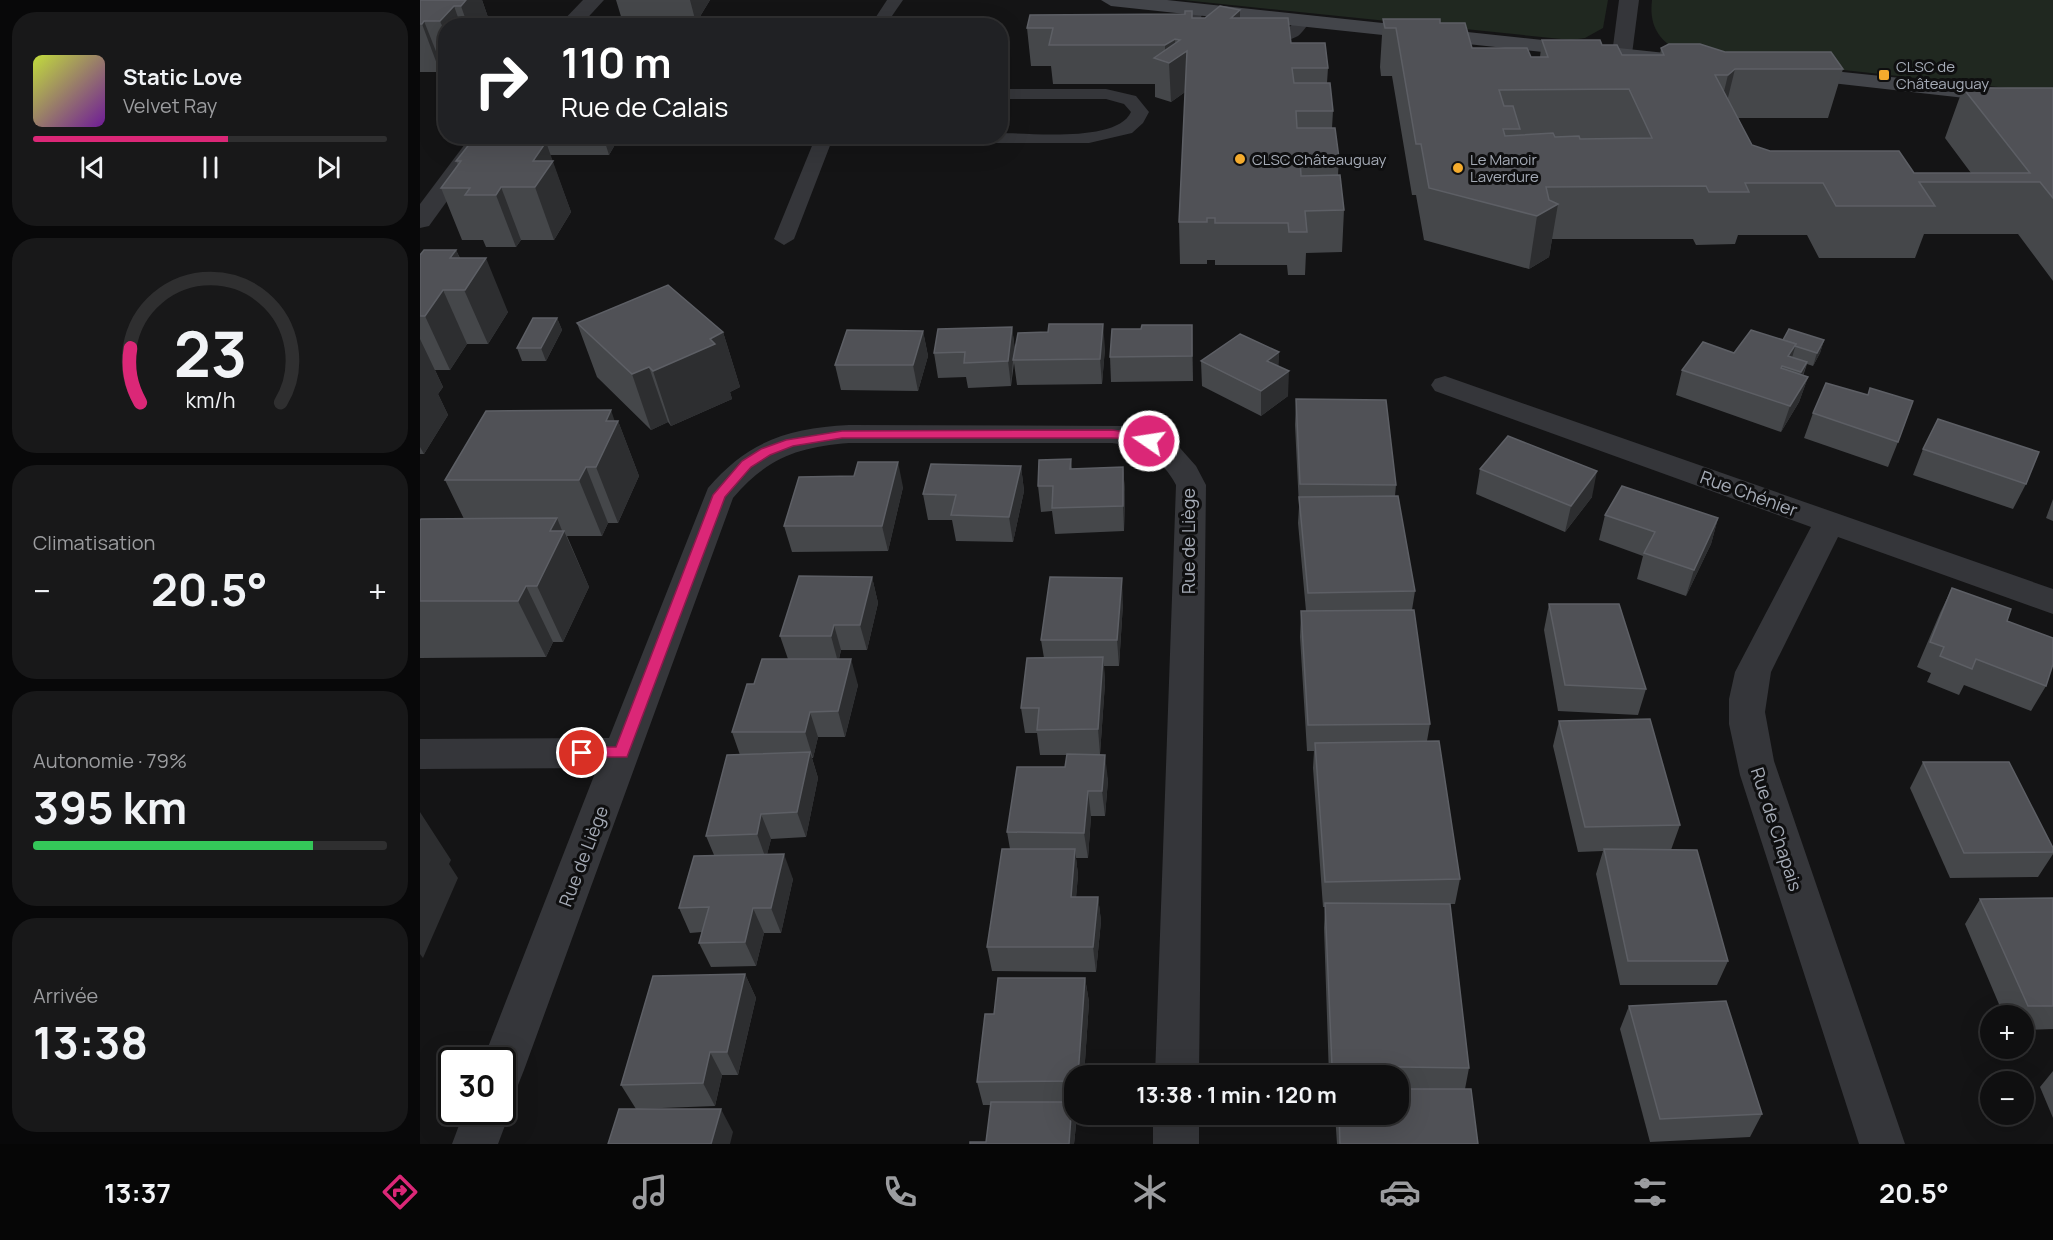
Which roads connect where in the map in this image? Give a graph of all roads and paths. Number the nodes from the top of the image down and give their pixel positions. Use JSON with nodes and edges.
{"nodes":[{"id":1,"x":594,"y":0,"type":"edge"},
{"id":2,"x":895,"y":0,"type":"edge"},
{"id":3,"x":1111,"y":0,"type":"edge"},
{"id":4,"x":1629,"y":0,"type":"edge"},
{"id":5,"x":576,"y":18,"type":"edge"},
{"id":6,"x":883,"y":18,"type":"edge"},
{"id":7,"x":1622,"y":54,"type":"junction"},
{"id":8,"x":1693,"y":62,"type":"edge"},
{"id":9,"x":1778,"y":71,"type":"edge"},
{"id":10,"x":1008,"y":94,"type":"edge"},
{"id":11,"x":2053,"y":101,"type":"edge"},
{"id":12,"x":1008,"y":138,"type":"edge"},
{"id":13,"x":477,"y":144,"type":"edge"},
{"id":14,"x":822,"y":144,"type":"edge"},
{"id":15,"x":420,"y":221,"type":"edge"},
{"id":16,"x":784,"y":239,"type":"dead end"},
{"id":17,"x":1445,"y":386,"type":"dead end"},
{"id":18,"x":1830,"y":522,"type":"junction"},
{"id":19,"x":2053,"y":602,"type":"edge"},
{"id":20,"x":420,"y":753,"type":"edge"},
{"id":21,"x":622,"y":753,"type":"junction"},
{"id":22,"x":511,"y":1047,"type":"edge"},
{"id":23,"x":1177,"y":1065,"type":"edge"},
{"id":24,"x":482,"y":1125,"type":"edge"},
{"id":25,"x":1176,"y":1125,"type":"edge"},
{"id":26,"x":475,"y":1144,"type":"edge"},
{"id":27,"x":1176,"y":1144,"type":"edge"},
{"id":28,"x":1882,"y":1144,"type":"edge"}],
"edges":[{"from":1,"to":5,"type":"street"},
{"from":2,"to":6,"type":"lane"},
{"from":3,"to":7,"type":"street"},
{"from":4,"to":7,"type":"street"},
{"from":7,"to":8,"type":"street"},
{"from":9,"to":11,"type":"street"},
{"from":10,"to":12,"type":"lane"},
{"from":13,"to":15,"type":"street"},
{"from":14,"to":16,"type":"lane"},
{"from":17,"to":18,"type":"street","name":"Rue Chénier"},
{"from":18,"to":19,"type":"street","name":"Rue Chénier"},
{"from":18,"to":28,"type":"street","name":"Rue de Chapais"},
{"from":20,"to":21,"type":"street"},
{"from":21,"to":22,"type":"street","name":"Rue de Liège"},
{"from":21,"to":23,"type":"street","name":"Rue de Liège"},
{"from":24,"to":26,"type":"street"},
{"from":25,"to":27,"type":"street"}]}
